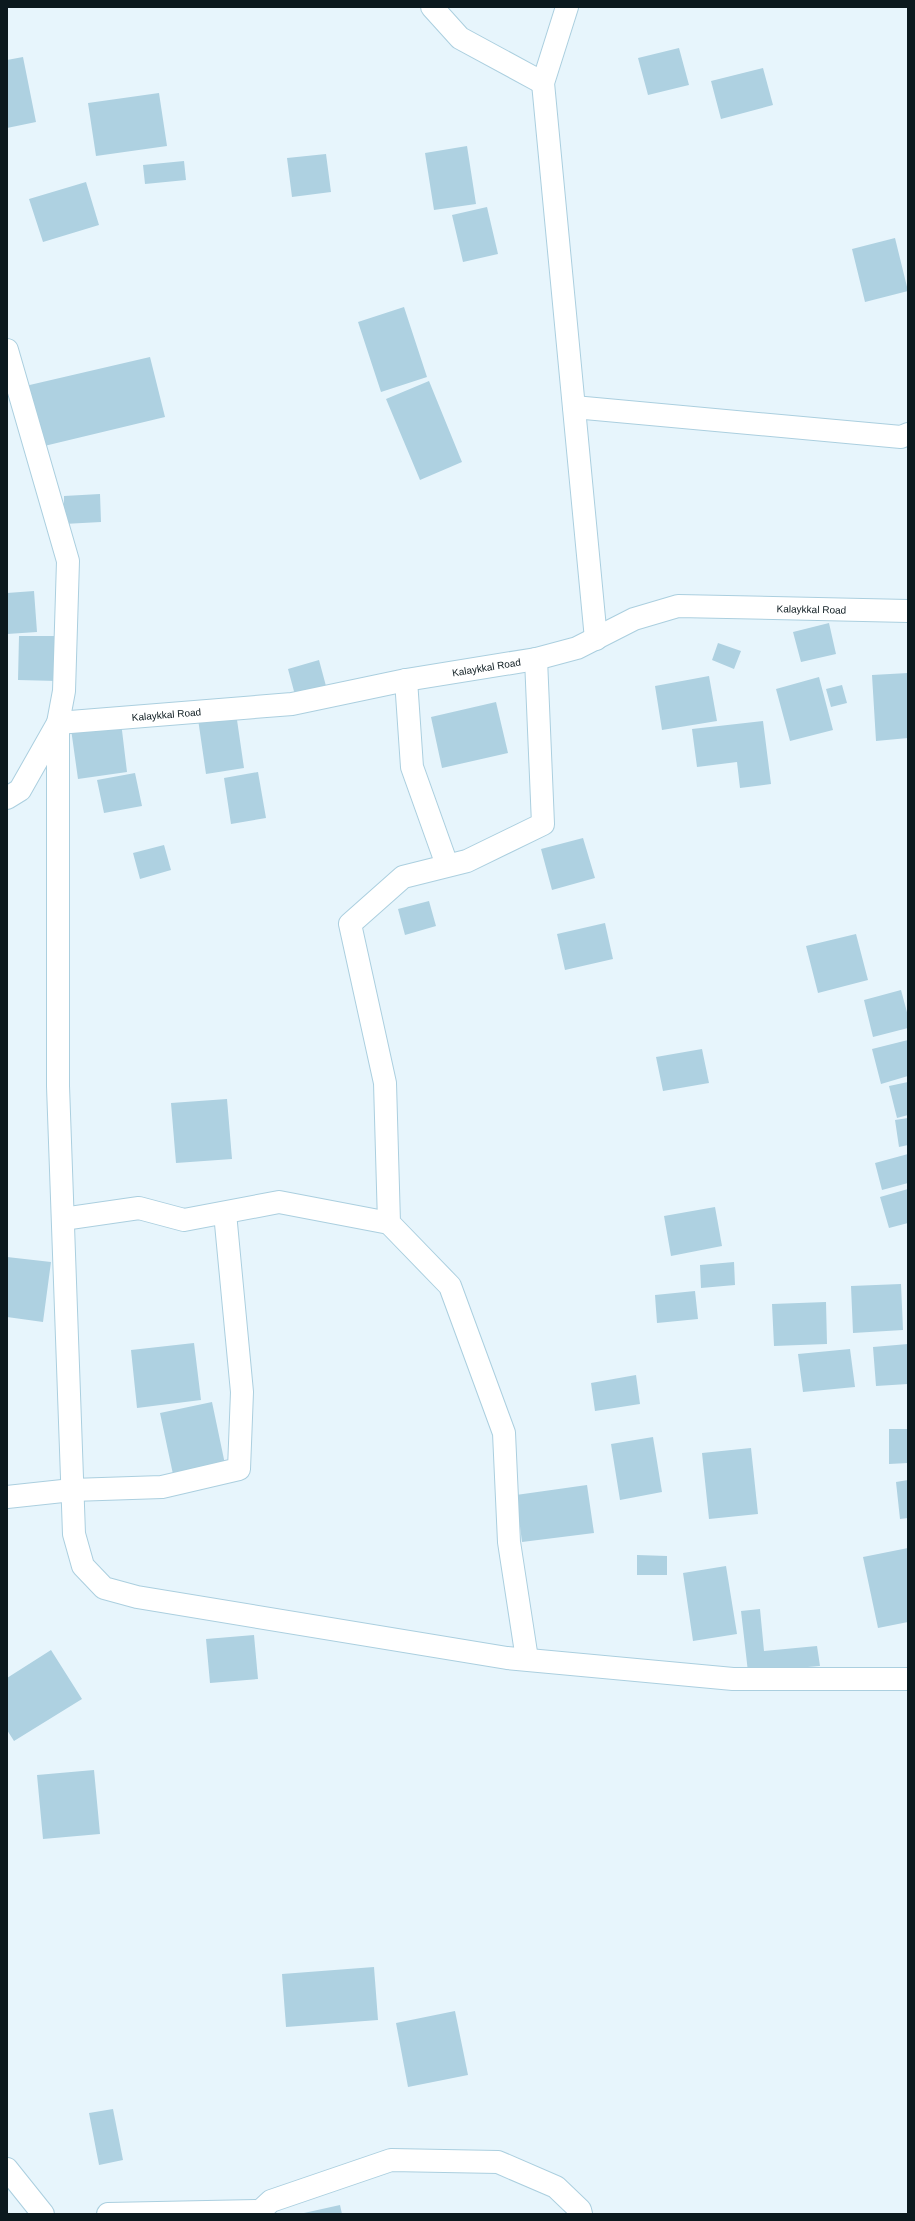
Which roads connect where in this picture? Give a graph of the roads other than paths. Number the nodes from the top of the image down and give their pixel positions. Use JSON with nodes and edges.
{"nodes":[{"id":1,"x":432,"y":7,"type":"edge"},
{"id":2,"x":568,"y":7,"type":"edge"},
{"id":3,"x":543,"y":83,"type":"junction"},
{"id":4,"x":7,"y":350,"type":"edge"},
{"id":5,"x":574,"y":407,"type":"junction"},
{"id":6,"x":908,"y":434,"type":"edge"},
{"id":7,"x":908,"y":611,"type":"edge"},
{"id":8,"x":596,"y":639,"type":"junction"},
{"id":9,"x":536,"y":659,"type":"junction"},
{"id":10,"x":406,"y":680,"type":"junction"},
{"id":11,"x":58,"y":724,"type":"junction"},
{"id":12,"x":7,"y":798,"type":"edge"},
{"id":13,"x":448,"y":865,"type":"junction"},
{"id":14,"x":225,"y":1213,"type":"junction"},
{"id":15,"x":63,"y":1219,"type":"junction"},
{"id":16,"x":389,"y":1223,"type":"junction"},
{"id":17,"x":72,"y":1490,"type":"junction"},
{"id":18,"x":7,"y":1496,"type":"edge"},
{"id":19,"x":527,"y":1659,"type":"junction"},
{"id":20,"x":908,"y":1679,"type":"edge"},
{"id":21,"x":7,"y":2169,"type":"edge"},
{"id":22,"x":259,"y":2213,"type":"edge"},
{"id":23,"x":43,"y":2214,"type":"edge"},
{"id":24,"x":108,"y":2214,"type":"edge"},
{"id":25,"x":581,"y":2214,"type":"edge"}],
"edges":[{"from":1,"to":3,"type":"street"},
{"from":2,"to":3,"type":"street"},
{"from":3,"to":5,"type":"street"},
{"from":4,"to":11,"type":"street"},
{"from":5,"to":6,"type":"street"},
{"from":5,"to":8,"type":"street"},
{"from":7,"to":8,"type":"street","name":"Kalaykkal Road"},
{"from":8,"to":9,"type":"street","name":"Kalaykkal Road"},
{"from":9,"to":10,"type":"street","name":"Kalaykkal Road"},
{"from":9,"to":13,"type":"street"},
{"from":10,"to":11,"type":"street","name":"Kalaykkal Road"},
{"from":10,"to":13,"type":"street"},
{"from":11,"to":12,"type":"street"},
{"from":11,"to":15,"type":"street"},
{"from":13,"to":16,"type":"street"},
{"from":14,"to":15,"type":"street"},
{"from":14,"to":16,"type":"street"},
{"from":14,"to":17,"type":"street"},
{"from":15,"to":17,"type":"street"},
{"from":16,"to":19,"type":"street"},
{"from":17,"to":18,"type":"street"},
{"from":17,"to":19,"type":"street"},
{"from":19,"to":20,"type":"street"},
{"from":21,"to":23,"type":"street"},
{"from":22,"to":24,"type":"street"},
{"from":22,"to":25,"type":"street"}]}
